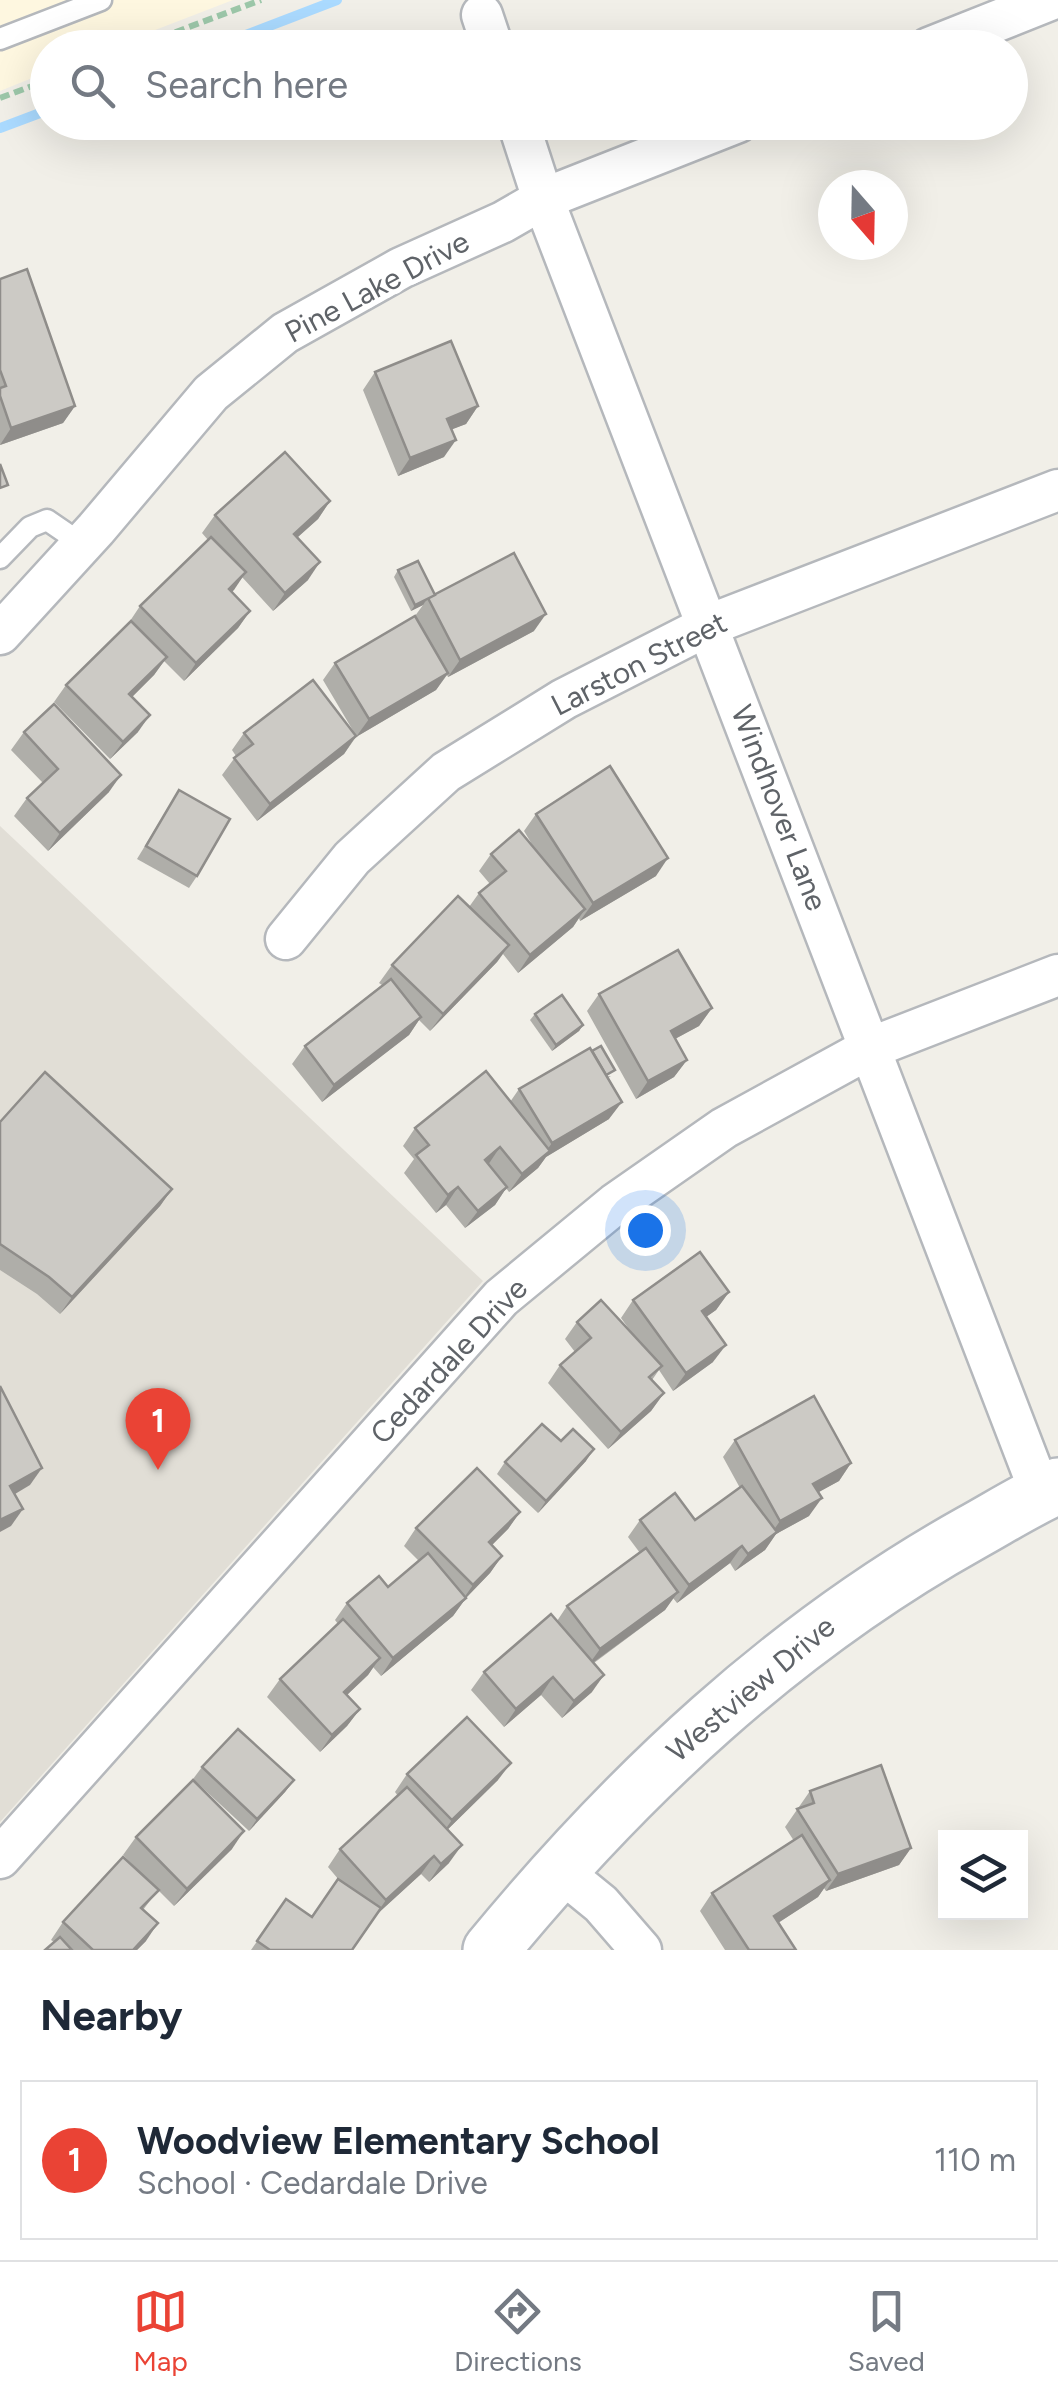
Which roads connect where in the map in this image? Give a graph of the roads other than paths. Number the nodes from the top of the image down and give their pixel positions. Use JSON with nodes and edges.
{"nodes":[{"id":1,"x":101,"y":0,"type":"edge"},
{"id":2,"x":1050,"y":0,"type":"edge"},
{"id":3,"x":974,"y":30,"type":"edge"},
{"id":4,"x":0,"y":39,"type":"edge"},
{"id":5,"x":524,"y":140,"type":"edge"},
{"id":6,"x":693,"y":140,"type":"edge"},
{"id":7,"x":544,"y":199,"type":"junction"},
{"id":8,"x":1058,"y":490,"type":"edge"},
{"id":9,"x":82,"y":544,"type":"junction"},
{"id":10,"x":0,"y":558,"type":"edge"},
{"id":11,"x":709,"y":625,"type":"junction"},
{"id":12,"x":3,"y":626,"type":"edge"},
{"id":13,"x":286,"y":939,"type":"dead end"},
{"id":14,"x":1058,"y":975,"type":"edge"},
{"id":15,"x":870,"y":1048,"type":"junction"},
{"id":16,"x":1049,"y":1490,"type":"edge"},
{"id":17,"x":0,"y":1858,"type":"edge"},
{"id":18,"x":558,"y":1870,"type":"junction"},
{"id":19,"x":491,"y":1950,"type":"edge"},
{"id":20,"x":642,"y":1950,"type":"edge"}],
"edges":[{"from":1,"to":4,"type":"lane"},
{"from":2,"to":3,"type":"street"},
{"from":5,"to":7,"type":"street","name":"Windhover Lane"},
{"from":6,"to":7,"type":"street","name":"Pine Lake Drive"},
{"from":7,"to":9,"type":"street","name":"Pine Lake Drive"},
{"from":7,"to":11,"type":"street","name":"Windhover Lane"},
{"from":8,"to":11,"type":"street","name":"Larston Street"},
{"from":9,"to":10,"type":"lane"},
{"from":9,"to":12,"type":"street","name":"Pine Lake Drive"},
{"from":11,"to":13,"type":"street","name":"Larston Street"},
{"from":11,"to":15,"type":"street","name":"Windhover Lane"},
{"from":14,"to":15,"type":"street","name":"Cedardale Drive"},
{"from":15,"to":16,"type":"street","name":"Windhover Lane"},
{"from":15,"to":17,"type":"street","name":"Cedardale Drive"},
{"from":16,"to":18,"type":"main road","name":"Westview Drive"},
{"from":18,"to":19,"type":"main road","name":"Westview Drive"},
{"from":18,"to":20,"type":"street"}]}
